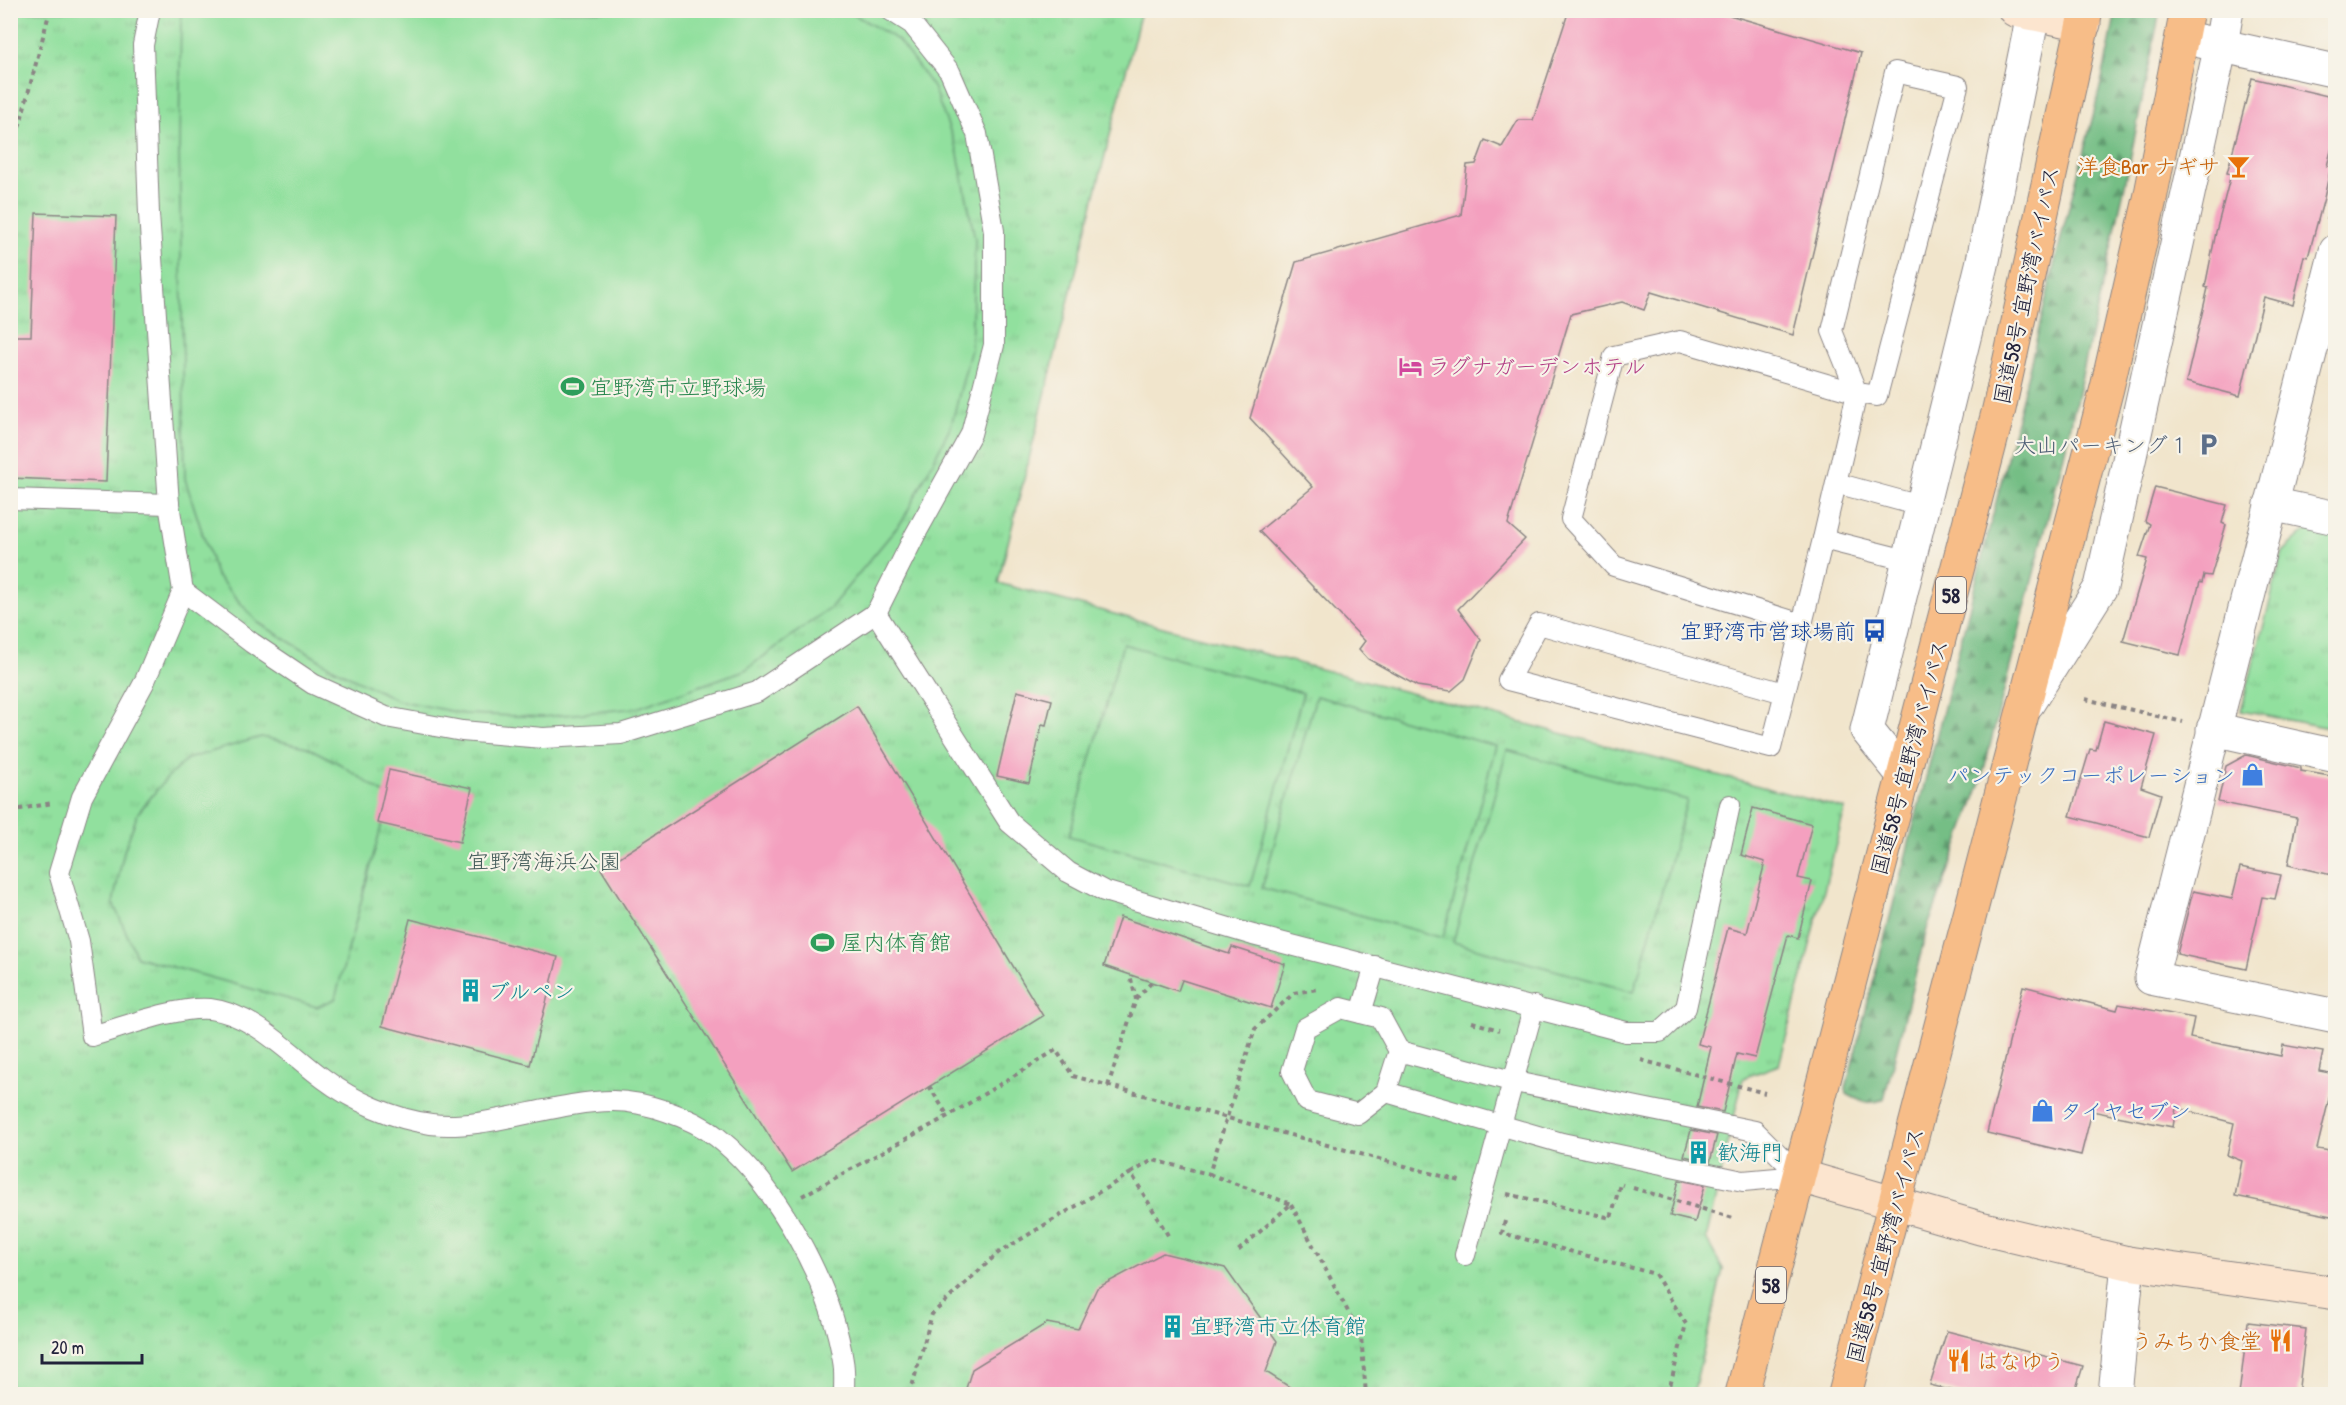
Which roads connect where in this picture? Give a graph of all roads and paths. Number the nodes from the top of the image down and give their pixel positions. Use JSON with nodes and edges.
{"nodes":[{"id":1,"x":50,"y":10,"type":"edge"},
{"id":2,"x":150,"y":10,"type":"edge"},
{"id":3,"x":890,"y":10,"type":"edge"},
{"id":4,"x":2227,"y":10,"type":"edge"},
{"id":5,"x":2028,"y":12,"type":"edge"},
{"id":6,"x":2085,"y":17,"type":"edge"},
{"id":7,"x":2184,"y":24,"type":"edge"},
{"id":8,"x":2221,"y":45,"type":"junction"},
{"id":9,"x":2336,"y":71,"type":"edge"},
{"id":10,"x":10,"y":162,"type":"edge"},
{"id":11,"x":2336,"y":251,"type":"edge"},
{"id":12,"x":2329,"y":307,"type":"edge"},
{"id":13,"x":1857,"y":393,"type":"junction"},
{"id":14,"x":1836,"y":483,"type":"junction"},
{"id":15,"x":10,"y":499,"type":"edge"},
{"id":16,"x":169,"y":504,"type":"junction"},
{"id":17,"x":2271,"y":504,"type":"junction"},
{"id":18,"x":1924,"y":507,"type":"junction"},
{"id":19,"x":2336,"y":518,"type":"edge"},
{"id":20,"x":1823,"y":539,"type":"junction"},
{"id":21,"x":1910,"y":561,"type":"junction"},
{"id":22,"x":183,"y":591,"type":"junction"},
{"id":23,"x":876,"y":613,"type":"junction"},
{"id":24,"x":1802,"y":624,"type":"junction"},
{"id":25,"x":1784,"y":693,"type":"junction"},
{"id":26,"x":2085,"y":699,"type":"dead end"},
{"id":27,"x":2025,"y":708,"type":"junction"},
{"id":28,"x":2213,"y":729,"type":"junction"},
{"id":29,"x":2336,"y":756,"type":"edge"},
{"id":30,"x":1904,"y":776,"type":"junction"},
{"id":31,"x":82,"y":797,"type":"junction"},
{"id":32,"x":1730,"y":805,"type":"dead end"},
{"id":33,"x":10,"y":812,"type":"edge"},
{"id":34,"x":1375,"y":966,"type":"junction"},
{"id":35,"x":1130,"y":975,"type":"dead end"},
{"id":36,"x":1152,"y":982,"type":"dead end"},
{"id":37,"x":1136,"y":999,"type":"junction"},
{"id":38,"x":1534,"y":1006,"type":"junction"},
{"id":39,"x":1361,"y":1013,"type":"junction"},
{"id":40,"x":2336,"y":1016,"type":"edge"},
{"id":41,"x":1399,"y":1051,"type":"junction"},
{"id":42,"x":1515,"y":1082,"type":"junction"},
{"id":43,"x":929,"y":1086,"type":"dead end"},
{"id":44,"x":1108,"y":1086,"type":"junction"},
{"id":45,"x":1386,"y":1092,"type":"junction"},
{"id":46,"x":948,"y":1116,"type":"junction"},
{"id":47,"x":1227,"y":1119,"type":"junction"},
{"id":48,"x":1501,"y":1125,"type":"junction"},
{"id":49,"x":1131,"y":1173,"type":"junction"},
{"id":50,"x":1209,"y":1174,"type":"junction"},
{"id":51,"x":1800,"y":1176,"type":"junction"},
{"id":52,"x":1483,"y":1188,"type":"junction"},
{"id":53,"x":1512,"y":1196,"type":"junction"},
{"id":54,"x":1291,"y":1204,"type":"junction"},
{"id":55,"x":1896,"y":1204,"type":"junction"},
{"id":56,"x":1509,"y":1205,"type":"dead end"},
{"id":57,"x":781,"y":1208,"type":"junction"},
{"id":58,"x":1507,"y":1214,"type":"dead end"},
{"id":59,"x":1733,"y":1218,"type":"dead end"},
{"id":60,"x":1168,"y":1237,"type":"dead end"},
{"id":61,"x":1238,"y":1251,"type":"dead end"},
{"id":62,"x":1465,"y":1255,"type":"dead end"},
{"id":63,"x":2128,"y":1263,"type":"junction"},
{"id":64,"x":2336,"y":1293,"type":"edge"},
{"id":65,"x":844,"y":1395,"type":"edge"},
{"id":66,"x":910,"y":1395,"type":"edge"},
{"id":67,"x":1366,"y":1395,"type":"edge"},
{"id":68,"x":1668,"y":1395,"type":"edge"},
{"id":69,"x":1742,"y":1395,"type":"edge"},
{"id":70,"x":1845,"y":1395,"type":"edge"},
{"id":71,"x":2115,"y":1395,"type":"edge"}],
"edges":[{"from":1,"to":10,"type":"path"},
{"from":2,"to":16,"type":"lane"},
{"from":3,"to":23,"type":"lane"},
{"from":4,"to":8,"type":"street"},
{"from":5,"to":6,"type":"street"},
{"from":5,"to":18,"type":"street"},
{"from":6,"to":30,"type":"highway","name":"国道58号 宜野湾バイパス","number":"58"},
{"from":7,"to":8,"type":"street"},
{"from":7,"to":27,"type":"highway","name":"国道58号 宜野湾バイパス"},
{"from":8,"to":9,"type":"street"},
{"from":8,"to":27,"type":"street"},
{"from":11,"to":12,"type":"street"},
{"from":12,"to":17,"type":"street"},
{"from":13,"to":13,"type":"lane"},
{"from":13,"to":14,"type":"lane"},
{"from":13,"to":24,"type":"lane"},
{"from":14,"to":18,"type":"lane"},
{"from":14,"to":20,"type":"lane"},
{"from":15,"to":16,"type":"lane"},
{"from":16,"to":22,"type":"lane"},
{"from":17,"to":19,"type":"street"},
{"from":17,"to":28,"type":"street"},
{"from":18,"to":21,"type":"street"},
{"from":20,"to":21,"type":"lane"},
{"from":20,"to":24,"type":"lane"},
{"from":21,"to":30,"type":"street"},
{"from":22,"to":23,"type":"lane"},
{"from":22,"to":31,"type":"lane"},
{"from":23,"to":34,"type":"lane"},
{"from":24,"to":25,"type":"lane"},
{"from":25,"to":25,"type":"lane"},
{"from":26,"to":28,"type":"path"},
{"from":27,"to":55,"type":"highway","name":"国道58号 宜野湾バイパス"},
{"from":28,"to":29,"type":"street"},
{"from":28,"to":40,"type":"street"},
{"from":30,"to":51,"type":"highway","name":"国道58号 宜野湾バイパス","number":"58"},
{"from":31,"to":33,"type":"path"},
{"from":31,"to":57,"type":"lane"},
{"from":32,"to":38,"type":"lane"},
{"from":34,"to":38,"type":"lane"},
{"from":34,"to":39,"type":"lane"},
{"from":35,"to":37,"type":"path"},
{"from":36,"to":37,"type":"path"},
{"from":37,"to":44,"type":"path"},
{"from":38,"to":42,"type":"lane"},
{"from":39,"to":41,"type":"lane"},
{"from":39,"to":45,"type":"lane"},
{"from":41,"to":42,"type":"lane"},
{"from":41,"to":45,"type":"lane"},
{"from":42,"to":48,"type":"lane"},
{"from":42,"to":51,"type":"lane"},
{"from":43,"to":46,"type":"path"},
{"from":44,"to":46,"type":"path"},
{"from":44,"to":47,"type":"path"},
{"from":45,"to":48,"type":"lane"},
{"from":46,"to":57,"type":"path"},
{"from":47,"to":50,"type":"path"},
{"from":47,"to":52,"type":"path"},
{"from":48,"to":51,"type":"lane"},
{"from":48,"to":52,"type":"lane"},
{"from":49,"to":50,"type":"path"},
{"from":49,"to":60,"type":"path"},
{"from":49,"to":66,"type":"path"},
{"from":50,"to":54,"type":"path"},
{"from":51,"to":55,"type":"street"},
{"from":51,"to":69,"type":"highway","name":"国道58号 宜野湾バイパス","number":"58"},
{"from":52,"to":53,"type":"path"},
{"from":52,"to":62,"type":"lane"},
{"from":53,"to":56,"type":"path"},
{"from":53,"to":59,"type":"path"},
{"from":54,"to":61,"type":"path"},
{"from":54,"to":67,"type":"path"},
{"from":55,"to":63,"type":"street"},
{"from":55,"to":70,"type":"highway","name":"国道58号 宜野湾バイパス"},
{"from":57,"to":65,"type":"lane"},
{"from":58,"to":68,"type":"path"},
{"from":63,"to":64,"type":"street"},
{"from":63,"to":71,"type":"street"}]}
